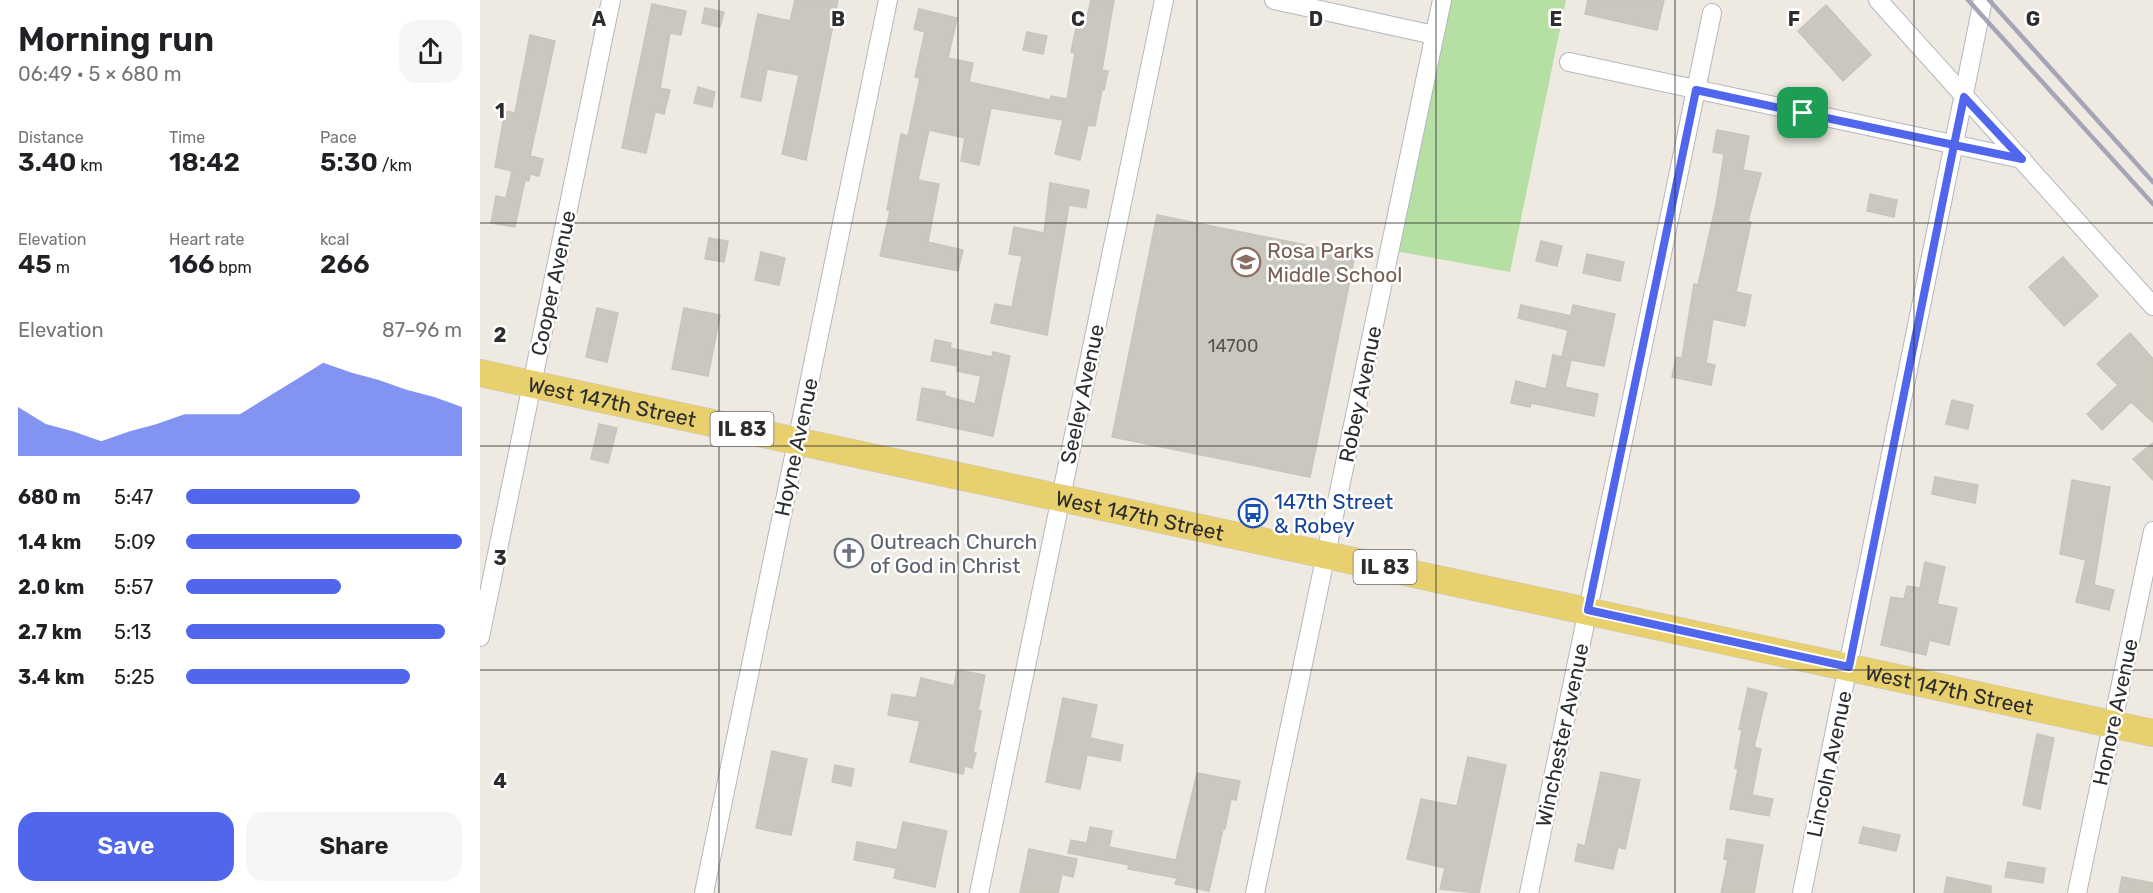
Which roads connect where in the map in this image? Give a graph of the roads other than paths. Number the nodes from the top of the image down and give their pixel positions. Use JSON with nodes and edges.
{"nodes":[{"id":1,"x":611,"y":0,"type":"edge"},
{"id":2,"x":888,"y":0,"type":"edge"},
{"id":3,"x":1164,"y":0,"type":"edge"},
{"id":4,"x":1275,"y":0,"type":"edge"},
{"id":5,"x":1442,"y":0,"type":"edge"},
{"id":6,"x":1878,"y":0,"type":"edge"},
{"id":7,"x":1983,"y":0,"type":"edge"},
{"id":8,"x":1712,"y":13,"type":"dead end"},
{"id":9,"x":1434,"y":36,"type":"junction"},
{"id":10,"x":1569,"y":62,"type":"dead end"},
{"id":11,"x":1696,"y":90,"type":"junction"},
{"id":12,"x":1964,"y":97,"type":"junction"},
{"id":13,"x":1954,"y":145,"type":"junction"},
{"id":14,"x":2022,"y":159,"type":"junction"},
{"id":15,"x":2153,"y":306,"type":"edge"},
{"id":16,"x":480,"y":374,"type":"edge"},
{"id":17,"x":532,"y":385,"type":"junction"},
{"id":18,"x":797,"y":441,"type":"junction"},
{"id":19,"x":1060,"y":498,"type":"junction"},
{"id":20,"x":2153,"y":531,"type":"edge"},
{"id":21,"x":1326,"y":555,"type":"junction"},
{"id":22,"x":1588,"y":610,"type":"junction"},
{"id":23,"x":480,"y":637,"type":"edge"},
{"id":24,"x":1849,"y":667,"type":"junction"},
{"id":25,"x":2112,"y":724,"type":"junction"},
{"id":26,"x":2153,"y":733,"type":"edge"},
{"id":27,"x":704,"y":893,"type":"edge"},
{"id":28,"x":978,"y":893,"type":"edge"},
{"id":29,"x":1256,"y":893,"type":"edge"},
{"id":30,"x":1529,"y":893,"type":"edge"},
{"id":31,"x":1802,"y":893,"type":"edge"},
{"id":32,"x":2077,"y":893,"type":"edge"}],
"edges":[{"from":1,"to":17,"type":"street","name":"Cooper Avenue"},
{"from":2,"to":18,"type":"street","name":"Hoyne Avenue"},
{"from":3,"to":19,"type":"street","name":"Seeley Avenue"},
{"from":4,"to":9,"type":"street"},
{"from":5,"to":9,"type":"street","name":"Robey Avenue"},
{"from":6,"to":12,"type":"street"},
{"from":7,"to":12,"type":"street","name":"Lincoln Avenue"},
{"from":8,"to":11,"type":"street","name":"Winchester Avenue"},
{"from":9,"to":21,"type":"street","name":"Robey Avenue"},
{"from":10,"to":11,"type":"street"},
{"from":11,"to":13,"type":"street"},
{"from":11,"to":22,"type":"street","name":"Winchester Avenue"},
{"from":12,"to":13,"type":"street","name":"Lincoln Avenue"},
{"from":12,"to":14,"type":"street"},
{"from":13,"to":14,"type":"street"},
{"from":13,"to":24,"type":"street","name":"Lincoln Avenue"},
{"from":14,"to":15,"type":"street"},
{"from":16,"to":17,"type":"main road","name":"West 147th Street","number":"IL 83"},
{"from":17,"to":18,"type":"main road","name":"West 147th Street","number":"IL 83"},
{"from":17,"to":23,"type":"street","name":"Cooper Avenue"},
{"from":18,"to":19,"type":"main road","name":"West 147th Street","number":"IL 83"},
{"from":18,"to":27,"type":"street","name":"Hoyne Avenue"},
{"from":19,"to":21,"type":"main road","name":"West 147th Street","number":"IL 83"},
{"from":19,"to":28,"type":"street","name":"Seeley Avenue"},
{"from":20,"to":25,"type":"street","name":"Honore Avenue"},
{"from":21,"to":22,"type":"main road","name":"West 147th Street","number":"IL 83"},
{"from":21,"to":29,"type":"street","name":"Robey Avenue"},
{"from":22,"to":24,"type":"main road","name":"West 147th Street","number":"IL 83"},
{"from":22,"to":30,"type":"street","name":"Winchester Avenue"},
{"from":24,"to":25,"type":"main road","name":"West 147th Street","number":"IL 83"},
{"from":24,"to":31,"type":"street","name":"Lincoln Avenue"},
{"from":25,"to":26,"type":"main road","name":"West 147th Street","number":"IL 83"},
{"from":25,"to":32,"type":"street","name":"Honore Avenue"}]}
